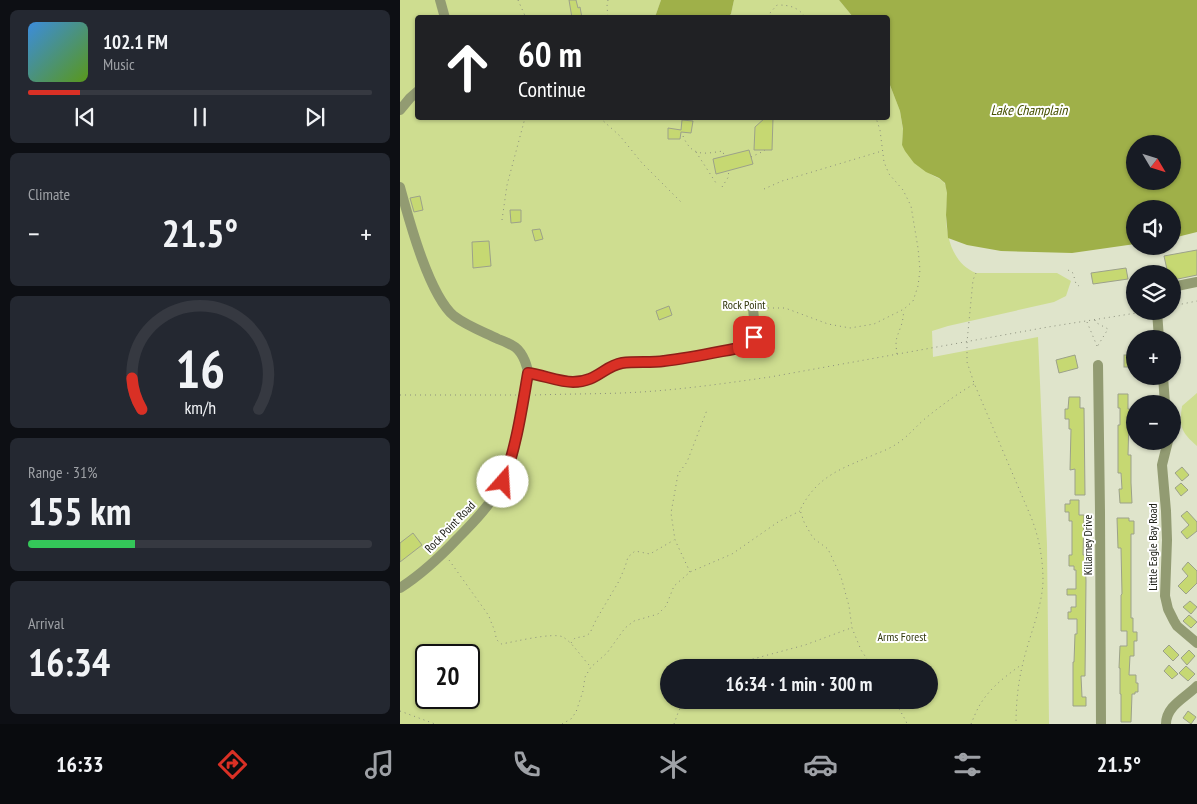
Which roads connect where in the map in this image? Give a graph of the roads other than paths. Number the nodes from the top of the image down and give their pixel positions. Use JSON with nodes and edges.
{"nodes":[{"id":1,"x":440,"y":0,"type":"edge"},
{"id":2,"x":444,"y":15,"type":"edge"},
{"id":3,"x":415,"y":94,"type":"edge"},
{"id":4,"x":400,"y":110,"type":"edge"},
{"id":5,"x":400,"y":188,"type":"edge"},
{"id":6,"x":1197,"y":282,"type":"edge"},
{"id":7,"x":1181,"y":285,"type":"edge"},
{"id":8,"x":753,"y":308,"type":"road end"},
{"id":9,"x":1098,"y":366,"type":"dead end"},
{"id":10,"x":528,"y":377,"type":"junction"},
{"id":11,"x":1165,"y":450,"type":"edge"},
{"id":12,"x":400,"y":588,"type":"edge"},
{"id":13,"x":1197,"y":643,"type":"edge"},
{"id":14,"x":1197,"y":686,"type":"edge"},
{"id":15,"x":1101,"y":724,"type":"edge"},
{"id":16,"x":1166,"y":724,"type":"edge"}],
"edges":[{"from":1,"to":2,"type":"street"},
{"from":3,"to":4,"type":"street"},
{"from":5,"to":10,"type":"street"},
{"from":6,"to":7,"type":"street"},
{"from":8,"to":10,"type":"street"},
{"from":9,"to":15,"type":"street","name":"Killarney Drive"},
{"from":10,"to":12,"type":"street","name":"Rock Point Road","bridge":true},
{"from":11,"to":13,"type":"street","name":"Little Eagle Bay Road"},
{"from":14,"to":16,"type":"street"}]}
